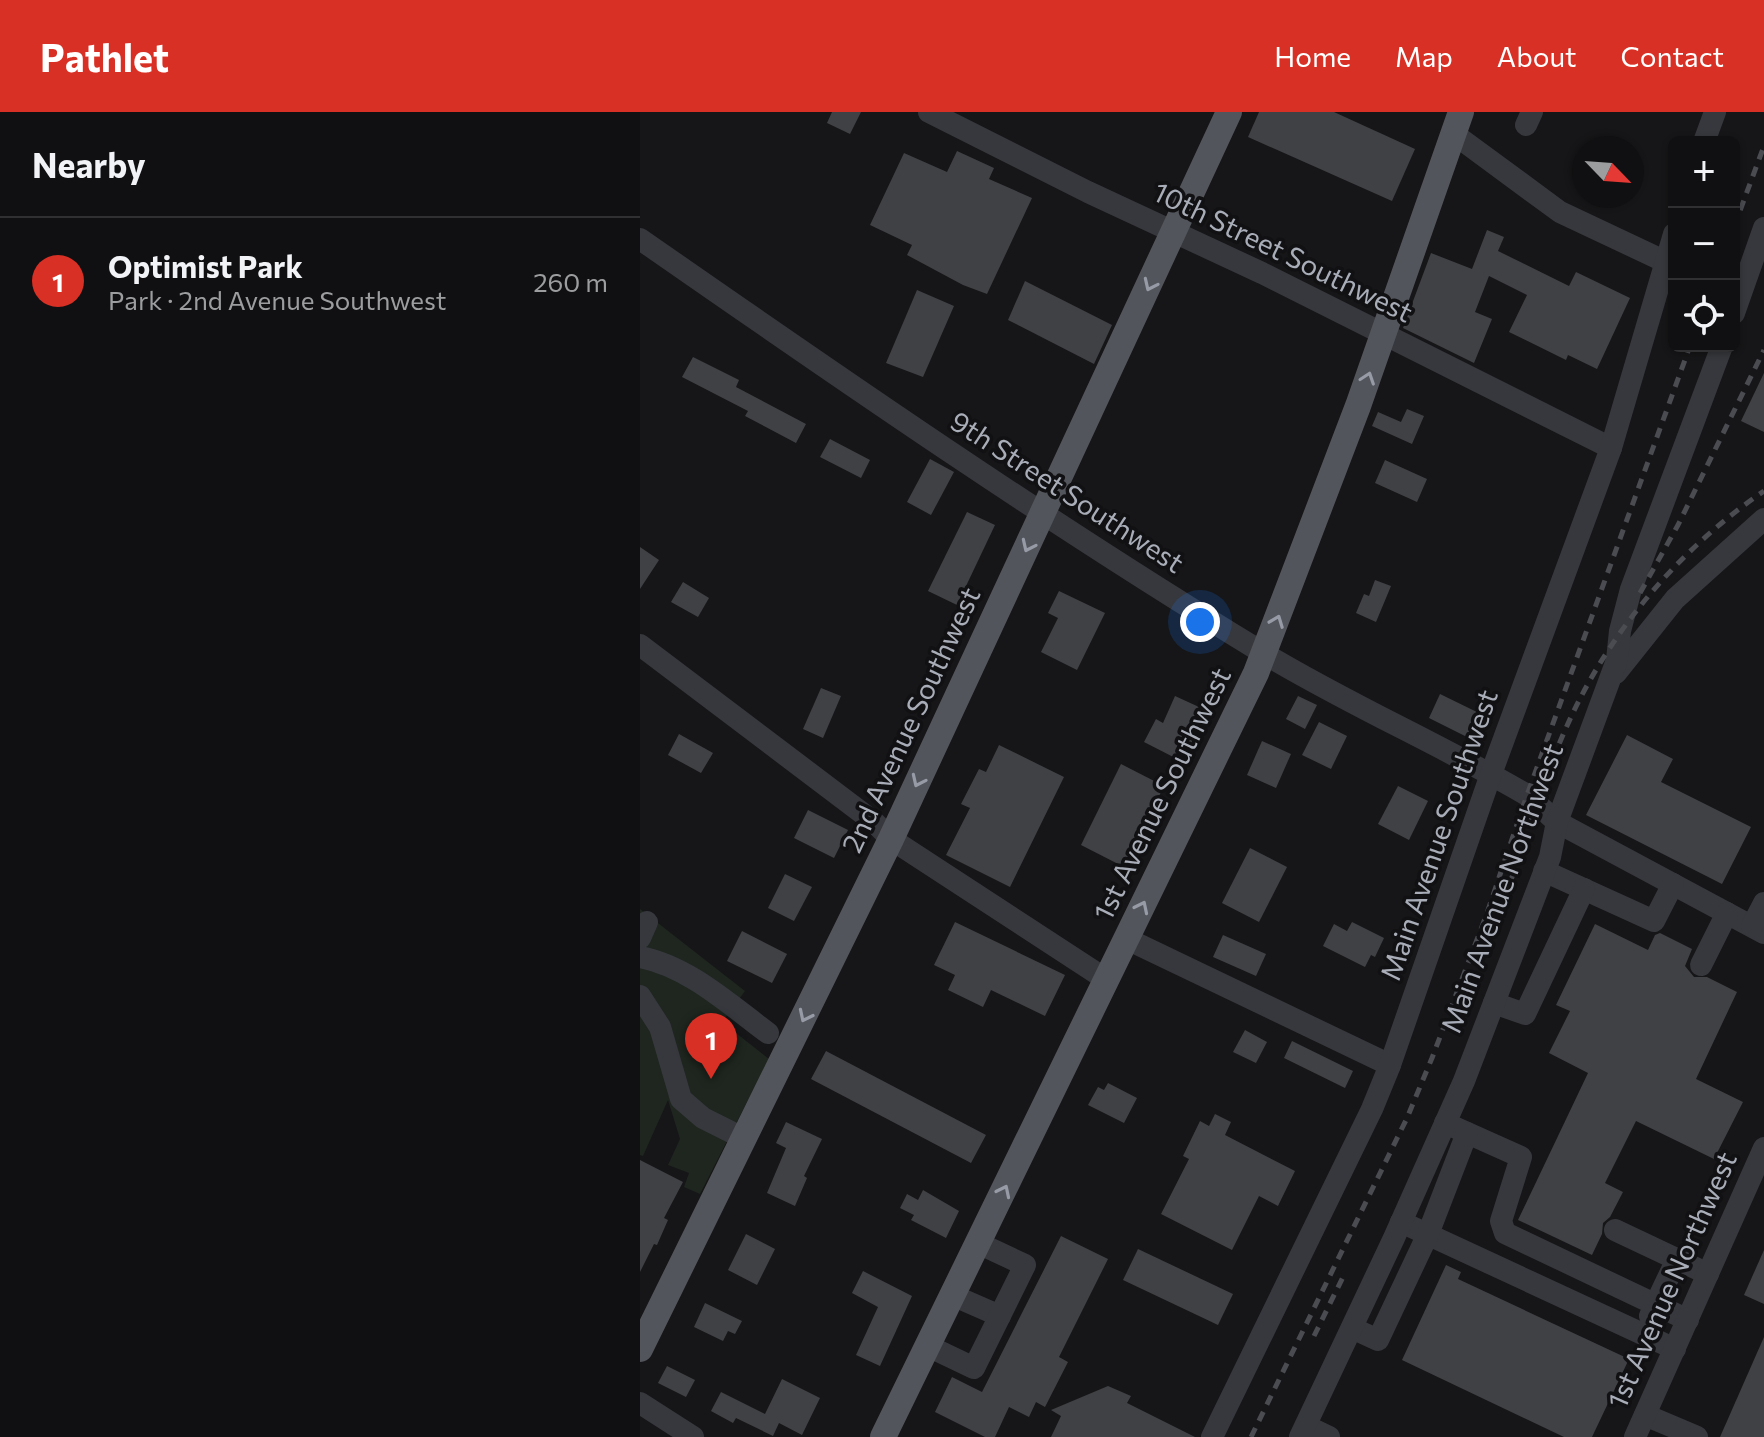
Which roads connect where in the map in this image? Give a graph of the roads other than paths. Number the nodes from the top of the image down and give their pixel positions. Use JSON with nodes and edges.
{"nodes":[{"id":1,"x":929,"y":112,"type":"edge"},
{"id":2,"x":1229,"y":112,"type":"edge"},
{"id":3,"x":1715,"y":112,"type":"edge"},
{"id":4,"x":1458,"y":123,"type":"edge"},
{"id":5,"x":1706,"y":136,"type":"edge"},
{"id":6,"x":1764,"y":228,"type":"edge"},
{"id":7,"x":1174,"y":232,"type":"junction"},
{"id":8,"x":640,"y":239,"type":"edge"},
{"id":9,"x":1668,"y":255,"type":"edge"},
{"id":10,"x":1666,"y":262,"type":"junction"},
{"id":11,"x":1756,"y":274,"type":"edge"},
{"id":12,"x":1740,"y":302,"type":"edge"},
{"id":13,"x":1383,"y":334,"type":"junction"},
{"id":14,"x":1720,"y":352,"type":"edge"},
{"id":15,"x":1611,"y":448,"type":"junction"},
{"id":16,"x":1043,"y":514,"type":"junction"},
{"id":17,"x":1764,"y":519,"type":"edge"},
{"id":18,"x":640,"y":645,"type":"edge"},
{"id":19,"x":1264,"y":654,"type":"junction"},
{"id":20,"x":1609,"y":682,"type":"junction"},
{"id":21,"x":1491,"y":774,"type":"junction"},
{"id":22,"x":1557,"y":822,"type":"junction"},
{"id":23,"x":891,"y":839,"type":"junction"},
{"id":24,"x":1544,"y":871,"type":"junction"},
{"id":25,"x":1673,"y":884,"type":"junction"},
{"id":26,"x":1584,"y":889,"type":"junction"},
{"id":27,"x":1764,"y":903,"type":"edge"},
{"id":28,"x":1727,"y":913,"type":"junction"},
{"id":29,"x":1758,"y":930,"type":"edge"},
{"id":30,"x":1127,"y":939,"type":"junction"},
{"id":31,"x":640,"y":957,"type":"edge"},
{"id":32,"x":1701,"y":965,"type":"dead end"},
{"id":33,"x":1107,"y":980,"type":"junction"},
{"id":34,"x":640,"y":996,"type":"edge"},
{"id":35,"x":1494,"y":1003,"type":"junction"},
{"id":36,"x":768,"y":1033,"type":"dead end"},
{"id":37,"x":1390,"y":1065,"type":"junction"},
{"id":38,"x":1445,"y":1123,"type":"junction"},
{"id":39,"x":1467,"y":1133,"type":"junction"},
{"id":40,"x":745,"y":1139,"type":"junction"},
{"id":41,"x":1764,"y":1148,"type":"edge"},
{"id":42,"x":1401,"y":1222,"type":"junction"},
{"id":43,"x":1615,"y":1230,"type":"dead end"},
{"id":44,"x":1428,"y":1234,"type":"junction"},
{"id":45,"x":1517,"y":1240,"type":"junction"},
{"id":46,"x":978,"y":1243,"type":"junction"},
{"id":47,"x":1677,"y":1259,"type":"junction"},
{"id":48,"x":1504,"y":1268,"type":"junction"},
{"id":49,"x":1708,"y":1274,"type":"junction"},
{"id":50,"x":952,"y":1295,"type":"junction"},
{"id":51,"x":1655,"y":1305,"type":"junction"},
{"id":52,"x":1000,"y":1316,"type":"junction"},
{"id":53,"x":1688,"y":1320,"type":"junction"},
{"id":54,"x":1352,"y":1328,"type":"junction"},
{"id":55,"x":1642,"y":1333,"type":"junction"},
{"id":56,"x":928,"y":1346,"type":"junction"},
{"id":57,"x":640,"y":1349,"type":"edge"},
{"id":58,"x":1675,"y":1349,"type":"junction"},
{"id":59,"x":640,"y":1403,"type":"edge"},
{"id":60,"x":1645,"y":1415,"type":"junction"},
{"id":61,"x":1303,"y":1431,"type":"edge"},
{"id":62,"x":693,"y":1437,"type":"edge"},
{"id":63,"x":883,"y":1437,"type":"edge"},
{"id":64,"x":1212,"y":1437,"type":"edge"},
{"id":65,"x":1329,"y":1437,"type":"edge"},
{"id":66,"x":1635,"y":1437,"type":"edge"},
{"id":67,"x":1697,"y":1437,"type":"edge"}],
"edges":[{"from":1,"to":7,"type":"street","name":"10th Street Southwest"},
{"from":2,"to":7,"type":"main road","name":"2nd Avenue Southwest"},
{"from":3,"to":5,"type":"street"},
{"from":4,"to":10,"type":"street"},
{"from":4,"to":13,"type":"main road","name":"1st Avenue Southwest"},
{"from":6,"to":11,"type":"street"},
{"from":7,"to":13,"type":"street","name":"10th Street Southwest"},
{"from":7,"to":16,"type":"main road","name":"2nd Avenue Southwest","one_way":true},
{"from":8,"to":16,"type":"street","name":"9th Street Southwest"},
{"from":9,"to":10,"type":"street","name":"Main Avenue Southwest"},
{"from":10,"to":15,"type":"street","name":"Main Avenue Southwest"},
{"from":11,"to":12,"type":"street"},
{"from":13,"to":15,"type":"street","name":"10th Street Southwest"},
{"from":19,"to":13,"type":"main road","name":"1st Avenue Southwest","one_way":true},
{"from":14,"to":20,"type":"street","name":"Main Avenue Northwest"},
{"from":15,"to":21,"type":"street","name":"Main Avenue Southwest"},
{"from":16,"to":19,"type":"street","name":"9th Street Southwest"},
{"from":16,"to":23,"type":"main road","name":"2nd Avenue Southwest","one_way":true},
{"from":17,"to":20,"type":"street"},
{"from":18,"to":23,"type":"street"},
{"from":19,"to":21,"type":"street","name":"9th Street Southwest"},
{"from":30,"to":19,"type":"main road","name":"1st Avenue Southwest","one_way":true},
{"from":20,"to":22,"type":"street","name":"Main Avenue Northwest"},
{"from":21,"to":22,"type":"street","name":"9th Street Southwest"},
{"from":21,"to":37,"type":"street","name":"Main Avenue Southwest"},
{"from":22,"to":24,"type":"street","name":"Main Avenue Northwest"},
{"from":22,"to":25,"type":"street","name":"9th Street Southwest"},
{"from":23,"to":33,"type":"street"},
{"from":23,"to":40,"type":"main road","name":"2nd Avenue Southwest","one_way":true},
{"from":24,"to":26,"type":"street"},
{"from":24,"to":35,"type":"street","name":"Main Avenue Northwest"},
{"from":25,"to":26,"type":"street"},
{"from":25,"to":28,"type":"street","name":"9th Street Southwest"},
{"from":26,"to":35,"type":"street"},
{"from":27,"to":29,"type":"street"},
{"from":28,"to":29,"type":"street","name":"9th Street Southwest"},
{"from":28,"to":32,"type":"street"},
{"from":30,"to":33,"type":"main road","name":"1st Avenue Southwest"},
{"from":30,"to":37,"type":"street"},
{"from":31,"to":36,"type":"street"},
{"from":46,"to":33,"type":"main road","name":"1st Avenue Southwest","one_way":true},
{"from":34,"to":40,"type":"street"},
{"from":35,"to":38,"type":"street","name":"Main Avenue Northwest"},
{"from":37,"to":64,"type":"street","name":"Main Avenue Southwest"},
{"from":38,"to":39,"type":"street"},
{"from":38,"to":42,"type":"street","name":"Main Avenue Northwest"},
{"from":39,"to":44,"type":"street"},
{"from":39,"to":45,"type":"street"},
{"from":40,"to":57,"type":"main road","name":"2nd Avenue Southwest"},
{"from":41,"to":49,"type":"street","name":"1st Avenue Northwest"},
{"from":42,"to":44,"type":"street"},
{"from":42,"to":54,"type":"street","name":"Main Avenue Northwest"},
{"from":43,"to":47,"type":"street"},
{"from":44,"to":48,"type":"street"},
{"from":44,"to":54,"type":"street"},
{"from":45,"to":48,"type":"street"},
{"from":45,"to":51,"type":"street"},
{"from":46,"to":50,"type":"main road","name":"1st Avenue Southwest"},
{"from":46,"to":52,"type":"street"},
{"from":47,"to":49,"type":"street"},
{"from":47,"to":51,"type":"street"},
{"from":48,"to":55,"type":"street"},
{"from":49,"to":53,"type":"street","name":"1st Avenue Northwest"},
{"from":50,"to":52,"type":"street"},
{"from":50,"to":56,"type":"main road","name":"1st Avenue Southwest"},
{"from":51,"to":53,"type":"street"},
{"from":51,"to":55,"type":"street"},
{"from":52,"to":56,"type":"street"},
{"from":53,"to":58,"type":"street","name":"1st Avenue Northwest"},
{"from":54,"to":61,"type":"street","name":"Main Avenue Northwest"},
{"from":55,"to":58,"type":"street"},
{"from":56,"to":63,"type":"main road","name":"1st Avenue Southwest"},
{"from":58,"to":60,"type":"street","name":"1st Avenue Northwest"},
{"from":59,"to":62,"type":"street"},
{"from":60,"to":66,"type":"street","name":"1st Avenue Northwest"},
{"from":60,"to":67,"type":"street"},
{"from":61,"to":65,"type":"street"}]}
